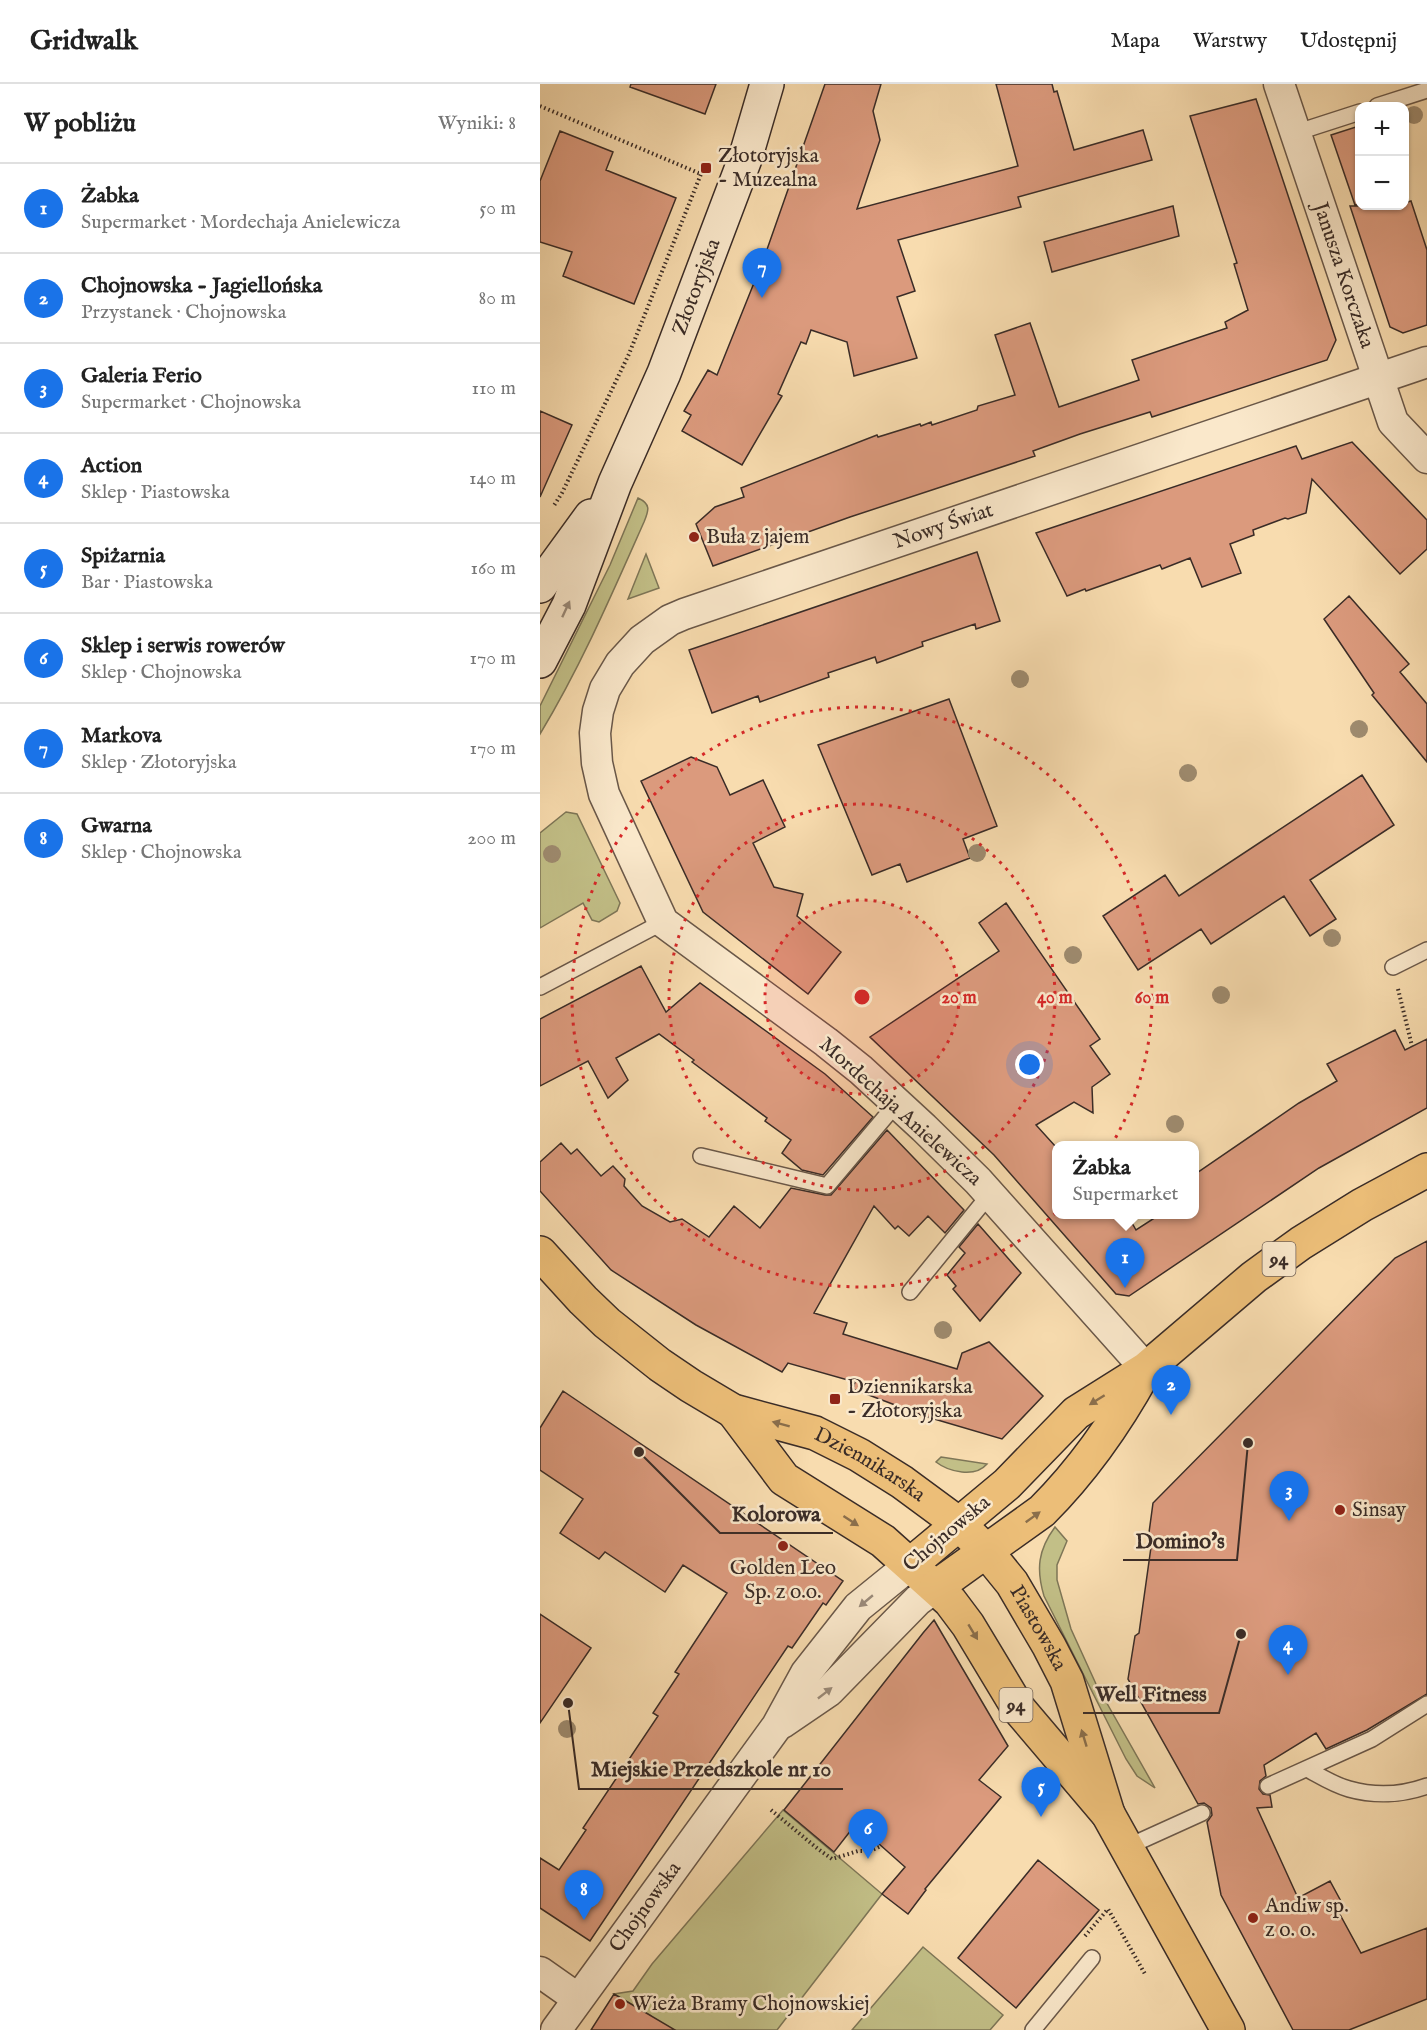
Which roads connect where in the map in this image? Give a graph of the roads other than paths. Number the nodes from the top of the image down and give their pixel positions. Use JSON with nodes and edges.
{"nodes":[{"id":1,"x":767,"y":84,"type":"edge"},
{"id":2,"x":1279,"y":84,"type":"edge"},
{"id":3,"x":1427,"y":90,"type":"edge"},
{"id":4,"x":1390,"y":102,"type":"edge"},
{"id":5,"x":1355,"y":113,"type":"edge"},
{"id":6,"x":1295,"y":133,"type":"junction"},
{"id":7,"x":1427,"y":363,"type":"edge"},
{"id":8,"x":1377,"y":379,"type":"junction"},
{"id":9,"x":1427,"y":458,"type":"edge"},
{"id":10,"x":615,"y":483,"type":"junction"},
{"id":11,"x":540,"y":586,"type":"edge"},
{"id":12,"x":540,"y":661,"type":"edge"},
{"id":13,"x":610,"y":810,"type":"joint"},
{"id":14,"x":663,"y":922,"type":"junction"},
{"id":15,"x":1427,"y":950,"type":"edge"},
{"id":16,"x":1393,"y":967,"type":"road end"},
{"id":17,"x":540,"y":987,"type":"edge"},
{"id":18,"x":897,"y":1103,"type":"junction"},
{"id":19,"x":701,"y":1156,"type":"dead end"},
{"id":20,"x":1427,"y":1170,"type":"edge"},
{"id":21,"x":990,"y":1194,"type":"junction"},
{"id":22,"x":540,"y":1253,"type":"edge"},
{"id":23,"x":910,"y":1292,"type":"dead end"},
{"id":24,"x":1146,"y":1369,"type":"junction"},
{"id":25,"x":734,"y":1411,"type":"junction"},
{"id":26,"x":959,"y":1524,"type":"junction"},
{"id":27,"x":986,"y":1551,"type":"junction"},
{"id":28,"x":911,"y":1564,"type":"junction"},
{"id":29,"x":936,"y":1587,"type":"junction"},
{"id":30,"x":1427,"y":1704,"type":"edge"},
{"id":31,"x":777,"y":1726,"type":"junction"},
{"id":32,"x":1307,"y":1769,"type":"junction"},
{"id":33,"x":1268,"y":1786,"type":"dead end"},
{"id":34,"x":1427,"y":1786,"type":"edge"},
{"id":35,"x":1202,"y":1813,"type":"dead end"},
{"id":36,"x":1108,"y":1814,"type":"junction"},
{"id":37,"x":1127,"y":1847,"type":"junction"},
{"id":38,"x":1092,"y":1958,"type":"dead end"},
{"id":39,"x":540,"y":1972,"type":"edge"},
{"id":40,"x":577,"y":1998,"type":"junction"},
{"id":41,"x":562,"y":2028,"type":"edge"},
{"id":42,"x":1033,"y":2030,"type":"edge"},
{"id":43,"x":1228,"y":2030,"type":"edge"}],
"edges":[{"from":1,"to":10,"type":"street","name":"Złotoryjska"},
{"from":2,"to":6,"type":"street","name":"Janusza Korczaka"},
{"from":3,"to":4,"type":"lane"},
{"from":5,"to":6,"type":"lane"},
{"from":6,"to":8,"type":"street","name":"Janusza Korczaka"},
{"from":7,"to":8,"type":"street","name":"Nowy Świat"},
{"from":8,"to":9,"type":"street","name":"Janusza Korczaka"},
{"from":8,"to":13,"type":"street","name":"Nowy Świat"},
{"from":10,"to":11,"type":"street","name":"Złotoryjska"},
{"from":12,"to":10,"type":"street","name":"Złotoryjska","one_way":true},
{"from":13,"to":14,"type":"street","name":"Mordechaja Anielewicza"},
{"from":14,"to":17,"type":"lane"},
{"from":14,"to":18,"type":"street","name":"Mordechaja Anielewicza"},
{"from":15,"to":16,"type":"lane"},
{"from":18,"to":19,"type":"lane"},
{"from":18,"to":21,"type":"street","name":"Mordechaja Anielewicza"},
{"from":20,"to":24,"type":"main road","name":"Chojnowska","number":"94"},
{"from":21,"to":23,"type":"lane"},
{"from":21,"to":24,"type":"street","name":"Mordechaja Anielewicza"},
{"from":22,"to":25,"type":"main road","name":"Dziennikarska"},
{"from":24,"to":26,"type":"main road","name":"Chojnowska","number":"94","one_way":true},
{"from":27,"to":24,"type":"main road","name":"Chojnowska","number":"94","one_way":true},
{"from":26,"to":25,"type":"main road","name":"Dziennikarska","one_way":true},
{"from":25,"to":28,"type":"main road","name":"Dziennikarska","one_way":true},
{"from":26,"to":27,"type":"main road","name":"Dziennikarska"},
{"from":26,"to":28,"type":"main road","name":"Chojnowska","number":"94"},
{"from":27,"to":29,"type":"main road","name":"Chojnowska","number":"94"},
{"from":36,"to":27,"type":"main road","name":"Piastowska","number":"94","one_way":true},
{"from":28,"to":29,"type":"main road","name":"Dziennikarska"},
{"from":28,"to":31,"type":"street","name":"Chojnowska","one_way":true},
{"from":31,"to":29,"type":"street","name":"Chojnowska","one_way":true},
{"from":29,"to":36,"type":"main road","name":"Piastowska","number":"94","one_way":true},
{"from":30,"to":32,"type":"lane"},
{"from":31,"to":40,"type":"street","name":"Chojnowska"},
{"from":32,"to":33,"type":"lane"},
{"from":32,"to":34,"type":"lane"},
{"from":35,"to":37,"type":"lane"},
{"from":36,"to":37,"type":"main road","name":"Piastowska","number":"94"},
{"from":37,"to":43,"type":"main road","name":"Piastowska","number":"94"},
{"from":38,"to":42,"type":"lane"},
{"from":39,"to":40,"type":"street"},
{"from":40,"to":41,"type":"street","name":"Chojnowska"}]}
